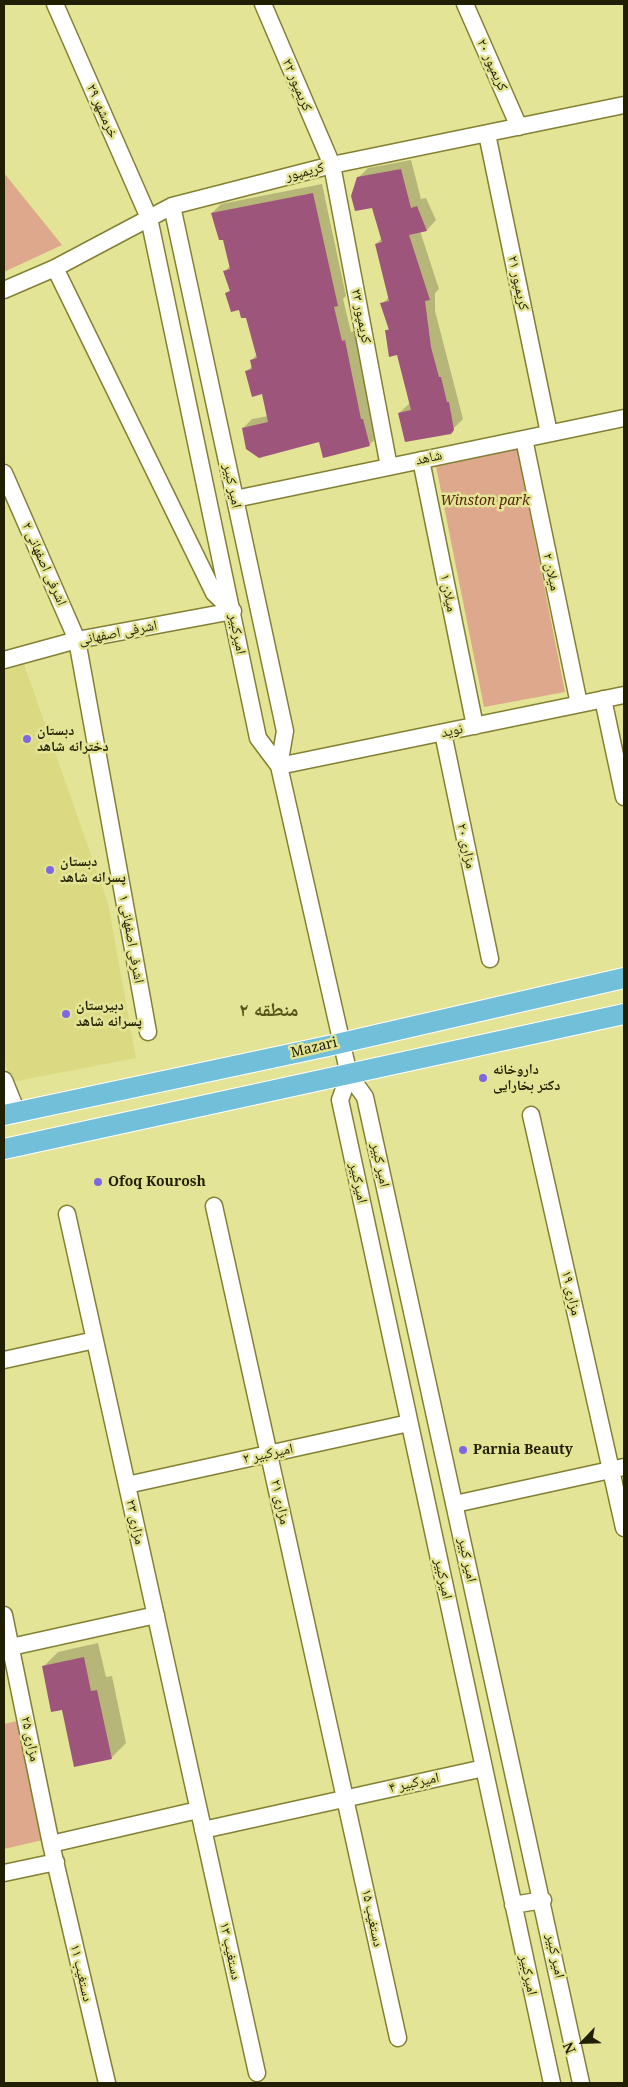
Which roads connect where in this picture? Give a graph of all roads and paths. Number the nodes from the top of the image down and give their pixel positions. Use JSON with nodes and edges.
{"nodes":[{"id":1,"x":55,"y":4,"type":"edge"},
{"id":2,"x":263,"y":4,"type":"edge"},
{"id":3,"x":465,"y":4,"type":"edge"},
{"id":4,"x":624,"y":105,"type":"edge"},
{"id":5,"x":519,"y":127,"type":"junction"},
{"id":6,"x":487,"y":134,"type":"junction"},
{"id":7,"x":332,"y":166,"type":"junction"},
{"id":8,"x":172,"y":206,"type":"junction"},
{"id":9,"x":149,"y":218,"type":"junction"},
{"id":10,"x":55,"y":268,"type":"junction"},
{"id":11,"x":4,"y":290,"type":"edge"},
{"id":12,"x":624,"y":418,"type":"edge"},
{"id":13,"x":549,"y":433,"type":"junction"},
{"id":14,"x":524,"y":439,"type":"junction"},
{"id":15,"x":421,"y":460,"type":"junction"},
{"id":16,"x":390,"y":466,"type":"junction"},
{"id":17,"x":7,"y":480,"type":"edge"},
{"id":18,"x":235,"y":499,"type":"junction"},
{"id":19,"x":233,"y":611,"type":"junction"},
{"id":20,"x":77,"y":640,"type":"junction"},
{"id":21,"x":4,"y":660,"type":"edge"},
{"id":22,"x":624,"y":695,"type":"edge"},
{"id":23,"x":603,"y":699,"type":"junction"},
{"id":24,"x":579,"y":704,"type":"junction"},
{"id":25,"x":475,"y":726,"type":"junction"},
{"id":26,"x":443,"y":732,"type":"junction"},
{"id":27,"x":279,"y":766,"type":"junction"},
{"id":28,"x":624,"y":797,"type":"edge"},
{"id":29,"x":490,"y":959,"type":"dead end"},
{"id":30,"x":624,"y":978,"type":"edge"},
{"id":31,"x":624,"y":1014,"type":"edge"},
{"id":32,"x":148,"y":1032,"type":"dead end"},
{"id":33,"x":341,"y":1042,"type":"junction"},
{"id":34,"x":349,"y":1075,"type":"junction"},
{"id":35,"x":4,"y":1080,"type":"edge"},
{"id":36,"x":10,"y":1114,"type":"edge"},
{"id":37,"x":532,"y":1115,"type":"dead end"},
{"id":38,"x":4,"y":1148,"type":"edge"},
{"id":39,"x":214,"y":1206,"type":"dead end"},
{"id":40,"x":66,"y":1214,"type":"dead end"},
{"id":41,"x":95,"y":1340,"type":"junction"},
{"id":42,"x":4,"y":1360,"type":"edge"},
{"id":43,"x":409,"y":1423,"type":"junction"},
{"id":44,"x":269,"y":1454,"type":"junction"},
{"id":45,"x":618,"y":1469,"type":"edge"},
{"id":46,"x":127,"y":1485,"type":"junction"},
{"id":47,"x":454,"y":1504,"type":"junction"},
{"id":48,"x":624,"y":1528,"type":"edge"},
{"id":49,"x":4,"y":1615,"type":"edge"},
{"id":50,"x":156,"y":1615,"type":"junction"},
{"id":51,"x":480,"y":1619,"type":"junction"},
{"id":52,"x":453,"y":1625,"type":"junction"},
{"id":53,"x":11,"y":1647,"type":"junction"},
{"id":54,"x":484,"y":1768,"type":"junction"},
{"id":55,"x":345,"y":1798,"type":"junction"},
{"id":56,"x":198,"y":1810,"type":"junction"},
{"id":57,"x":203,"y":1830,"type":"junction"},
{"id":58,"x":51,"y":1844,"type":"junction"},
{"id":59,"x":56,"y":1862,"type":"junction"},
{"id":60,"x":4,"y":1873,"type":"edge"},
{"id":61,"x":543,"y":1900,"type":"junction"},
{"id":62,"x":513,"y":1905,"type":"junction"},
{"id":63,"x":398,"y":2038,"type":"dead end"},
{"id":64,"x":257,"y":2073,"type":"dead end"},
{"id":65,"x":107,"y":2083,"type":"edge"},
{"id":66,"x":552,"y":2083,"type":"edge"},
{"id":67,"x":581,"y":2083,"type":"edge"}],
"edges":[{"from":1,"to":9,"type":"street","name":"خرمشهر ۲۹"},
{"from":2,"to":7,"type":"street","name":"کریمپور ۲۲"},
{"from":3,"to":5,"type":"street","name":"کریمپور ۲۰"},
{"from":4,"to":5,"type":"street","name":"کریمپور"},
{"from":5,"to":6,"type":"street","name":"کریمپور"},
{"from":6,"to":7,"type":"street","name":"کریمپور"},
{"from":6,"to":13,"type":"street","name":"کریمپور ۲۱"},
{"from":7,"to":8,"type":"street","name":"کریمپور"},
{"from":7,"to":16,"type":"street","name":"کریمپور ۲۳"},
{"from":8,"to":9,"type":"street","name":"کریمپور"},
{"from":8,"to":18,"type":"street","name":"امیر کبیر"},
{"from":9,"to":10,"type":"street","name":"کریمپور"},
{"from":9,"to":19,"type":"street","name":"امیرکبیر"},
{"from":10,"to":11,"type":"street","name":"کریمپور"},
{"from":10,"to":19,"type":"street"},
{"from":12,"to":13,"type":"street","name":"شاهد"},
{"from":13,"to":14,"type":"street","name":"شاهد"},
{"from":14,"to":15,"type":"street","name":"شاهد"},
{"from":14,"to":24,"type":"street","name":"میلان ۲"},
{"from":15,"to":16,"type":"street","name":"شاهد"},
{"from":15,"to":25,"type":"street","name":"میلان ۱"},
{"from":16,"to":18,"type":"street","name":"شاهد"},
{"from":17,"to":20,"type":"street","name":"اشرفی اصفهانی ۲"},
{"from":18,"to":27,"type":"street","name":"امیر کبیر"},
{"from":19,"to":20,"type":"street","name":"اشرفی اصفهانی"},
{"from":19,"to":27,"type":"street","name":"امیرکبیر"},
{"from":20,"to":21,"type":"street","name":"اشرفی اصفهانی"},
{"from":20,"to":32,"type":"street","name":"اشرفی اصفهانی ۱"},
{"from":22,"to":23,"type":"street","name":"نوید"},
{"from":23,"to":24,"type":"street","name":"نوید"},
{"from":23,"to":28,"type":"street"},
{"from":24,"to":25,"type":"street","name":"نوید"},
{"from":25,"to":26,"type":"street","name":"نوید"},
{"from":26,"to":27,"type":"street","name":"نوید"},
{"from":26,"to":29,"type":"street","name":"مزاری ۲۰"},
{"from":27,"to":33,"type":"street","name":"امیرکبیر"},
{"from":30,"to":33,"type":"main road","name":"Mazari"},
{"from":31,"to":34,"type":"main road"},
{"from":33,"to":34,"type":"street","name":"امیر کبیر"},
{"from":33,"to":36,"type":"main road","name":"Mazari"},
{"from":34,"to":38,"type":"main road"},
{"from":34,"to":43,"type":"street","name":"امیرکبیر"},
{"from":34,"to":47,"type":"street","name":"امیر کبیر"},
{"from":35,"to":36,"type":"street"},
{"from":37,"to":45,"type":"street","name":"مزاری ۱۹"},
{"from":39,"to":44,"type":"street","name":"مزاری ۲۱"},
{"from":40,"to":41,"type":"street","name":"مزاری ۲۳"},
{"from":41,"to":42,"type":"street"},
{"from":41,"to":46,"type":"street","name":"مزاری ۲۳"},
{"from":43,"to":44,"type":"street","name":"امیرکبیر ۲"},
{"from":43,"to":52,"type":"street","name":"امیرکبیر"},
{"from":44,"to":46,"type":"street","name":"امیرکبیر ۲"},
{"from":44,"to":55,"type":"street","name":"مزاری ۲۱"},
{"from":45,"to":47,"type":"street"},
{"from":45,"to":48,"type":"street","name":"مزاری ۱۹"},
{"from":46,"to":50,"type":"street","name":"مزاری ۲۳"},
{"from":47,"to":51,"type":"street","name":"امیر کبیر"},
{"from":49,"to":53,"type":"street","name":"مزاری ۲۵"},
{"from":50,"to":53,"type":"street"},
{"from":50,"to":56,"type":"street","name":"مزاری ۲۳"},
{"from":51,"to":52,"type":"street"},
{"from":51,"to":61,"type":"street","name":"امیر کبیر"},
{"from":52,"to":54,"type":"street","name":"امیرکبیر"},
{"from":53,"to":58,"type":"street","name":"مزاری ۲۵"},
{"from":54,"to":55,"type":"street","name":"امیرکبیر ۴"},
{"from":54,"to":62,"type":"street","name":"امیرکبیر"},
{"from":55,"to":57,"type":"street","name":"امیرکبیر ۴"},
{"from":55,"to":63,"type":"street","name":"دستغیب ۱۵"},
{"from":56,"to":57,"type":"street","name":"مزاری ۲۳"},
{"from":56,"to":58,"type":"street"},
{"from":57,"to":64,"type":"street","name":"دستغیب ۱۳"},
{"from":58,"to":59,"type":"street","name":"مزاری ۲۵"},
{"from":59,"to":60,"type":"street"},
{"from":59,"to":65,"type":"street","name":"دستغیب ۱۱"},
{"from":61,"to":62,"type":"street"},
{"from":61,"to":67,"type":"street","name":"امیر کبیر"},
{"from":62,"to":66,"type":"street","name":"امیرکبیر"}]}
